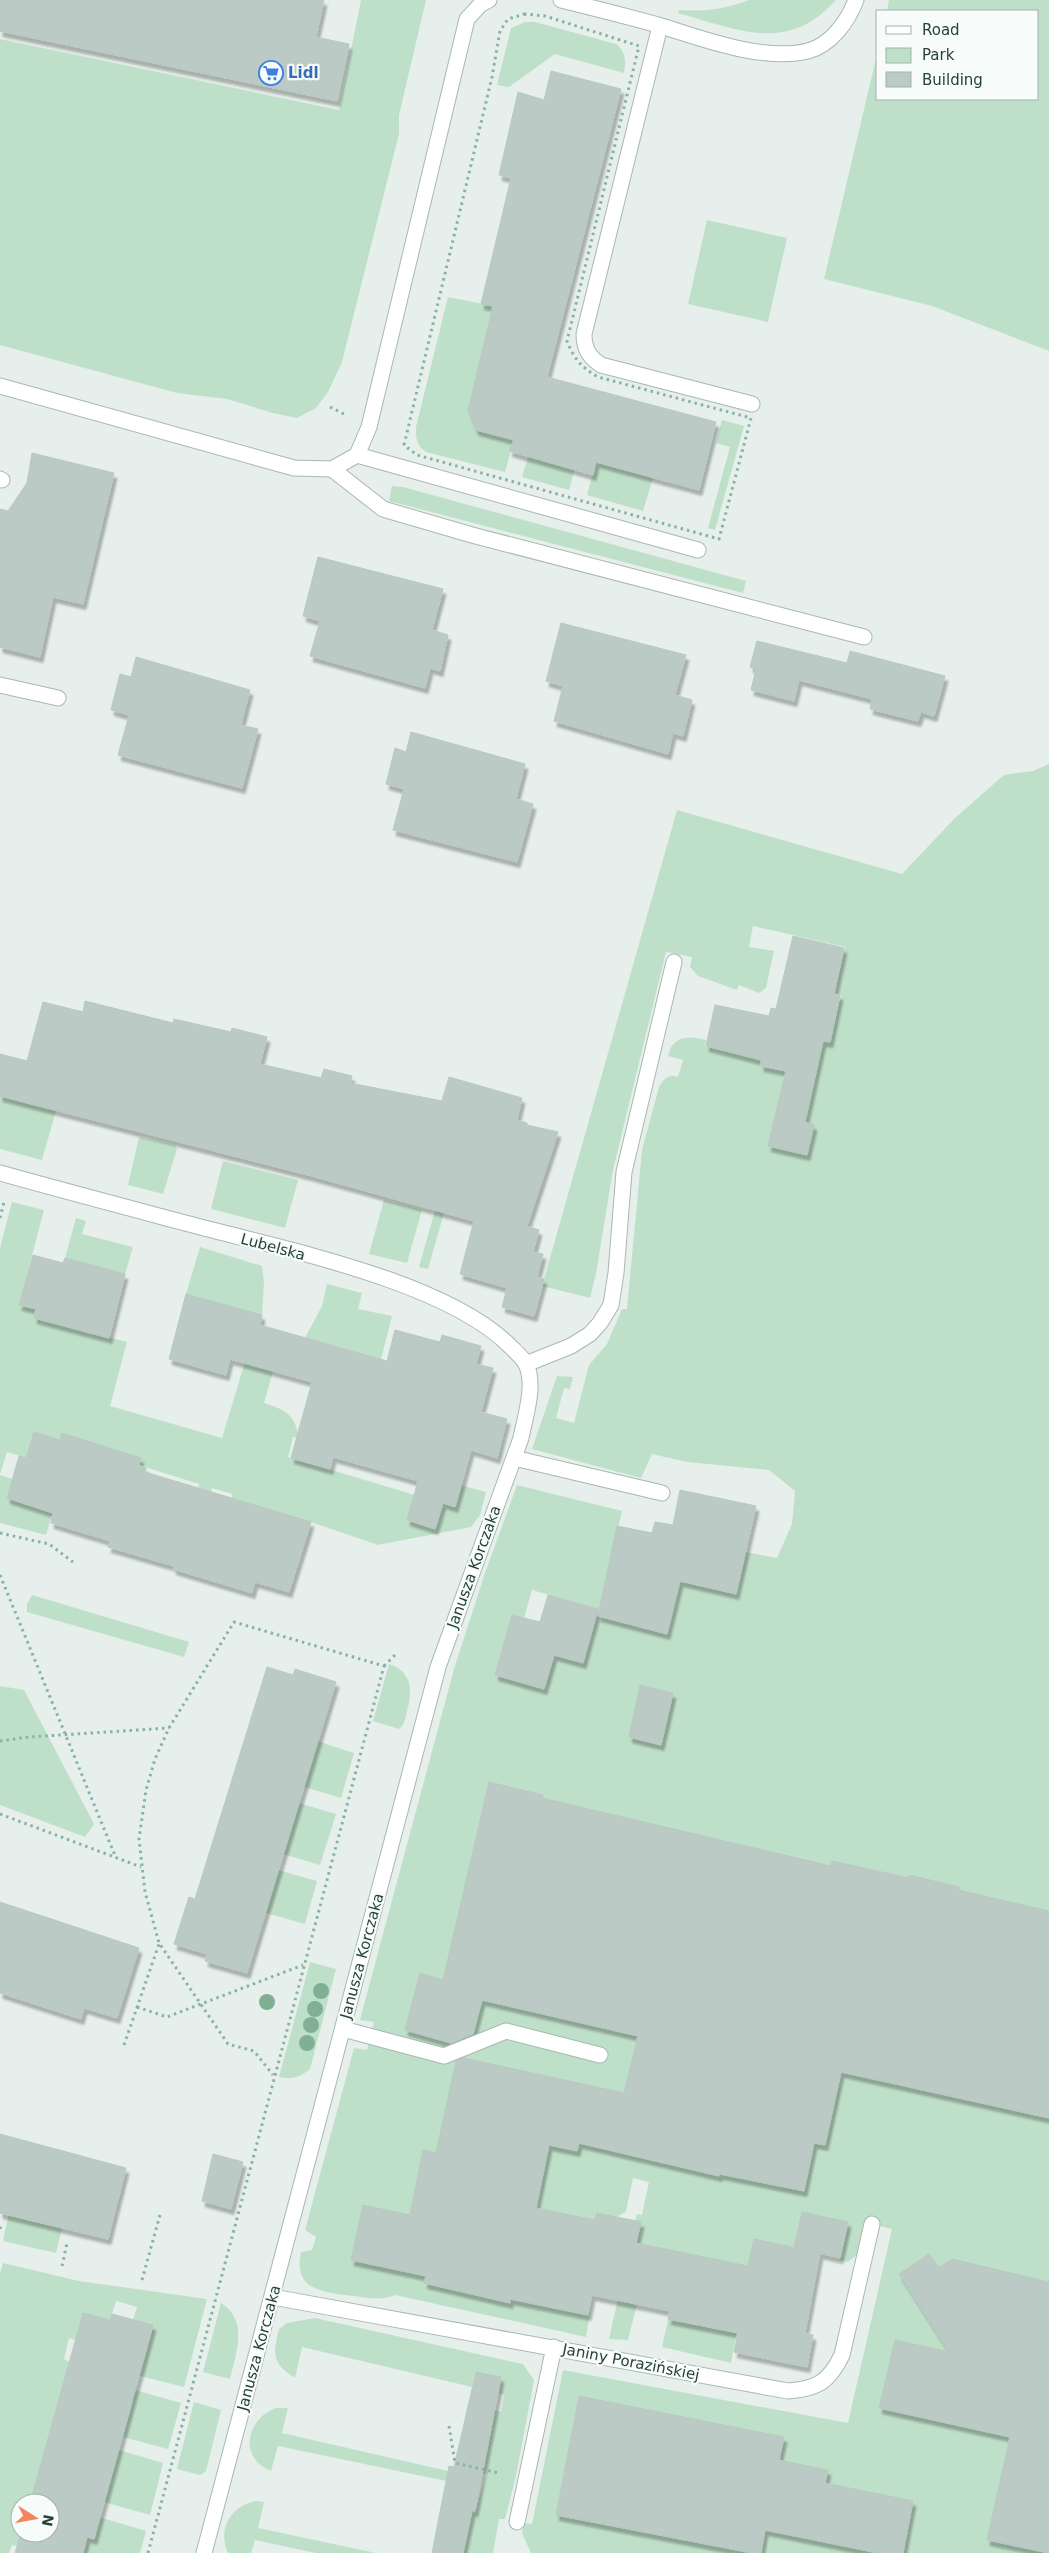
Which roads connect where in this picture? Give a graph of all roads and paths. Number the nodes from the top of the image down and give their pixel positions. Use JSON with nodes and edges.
{"nodes":[{"id":1,"x":489,"y":0,"type":"edge"},
{"id":2,"x":561,"y":0,"type":"edge"},
{"id":3,"x":856,"y":0,"type":"edge"},
{"id":4,"x":660,"y":26,"type":"junction"},
{"id":5,"x":0,"y":386,"type":"edge"},
{"id":6,"x":752,"y":404,"type":"dead end"},
{"id":7,"x":357,"y":455,"type":"junction"},
{"id":8,"x":332,"y":469,"type":"junction"},
{"id":9,"x":698,"y":550,"type":"dead end"},
{"id":10,"x":864,"y":637,"type":"dead end"},
{"id":11,"x":0,"y":685,"type":"edge"},
{"id":12,"x":58,"y":698,"type":"dead end"},
{"id":13,"x":674,"y":962,"type":"dead end"},
{"id":14,"x":0,"y":1173,"type":"edge"},
{"id":15,"x":526,"y":1364,"type":"junction"},
{"id":16,"x":514,"y":1458,"type":"junction"},
{"id":17,"x":662,"y":1493,"type":"dead end"},
{"id":18,"x":0,"y":1533,"type":"edge"},
{"id":19,"x":73,"y":1562,"type":"dead end"},
{"id":20,"x":0,"y":1575,"type":"edge"},
{"id":21,"x":395,"y":1655,"type":"dead end"},
{"id":22,"x":384,"y":1666,"type":"junction"},
{"id":23,"x":169,"y":1728,"type":"junction"},
{"id":24,"x":66,"y":1735,"type":"junction"},
{"id":25,"x":0,"y":1741,"type":"edge"},
{"id":26,"x":0,"y":1814,"type":"edge"},
{"id":27,"x":116,"y":1858,"type":"junction"},
{"id":28,"x":141,"y":1867,"type":"junction"},
{"id":29,"x":159,"y":1943,"type":"junction"},
{"id":30,"x":303,"y":1965,"type":"junction"},
{"id":31,"x":200,"y":2003,"type":"junction"},
{"id":32,"x":137,"y":2007,"type":"junction"},
{"id":33,"x":343,"y":2029,"type":"junction"},
{"id":34,"x":124,"y":2045,"type":"dead end"},
{"id":35,"x":600,"y":2055,"type":"dead end"},
{"id":36,"x":273,"y":2075,"type":"junction"},
{"id":37,"x":160,"y":2215,"type":"dead end"},
{"id":38,"x":1,"y":2224,"type":"edge"},
{"id":39,"x":872,"y":2224,"type":"dead end"},
{"id":40,"x":0,"y":2229,"type":"edge"},
{"id":41,"x":67,"y":2242,"type":"dead end"},
{"id":42,"x":62,"y":2266,"type":"dead end"},
{"id":43,"x":142,"y":2280,"type":"dead end"},
{"id":44,"x":273,"y":2296,"type":"junction"},
{"id":45,"x":554,"y":2347,"type":"junction"},
{"id":46,"x":448,"y":2426,"type":"dead end"},
{"id":47,"x":526,"y":2480,"type":"junction"},
{"id":48,"x":517,"y":2522,"type":"dead end"},
{"id":49,"x":148,"y":2553,"type":"edge"},
{"id":50,"x":204,"y":2553,"type":"edge"}],
"edges":[{"from":1,"to":7,"type":"street"},
{"from":2,"to":4,"type":"street"},
{"from":3,"to":4,"type":"street"},
{"from":4,"to":6,"type":"street"},
{"from":5,"to":8,"type":"street"},
{"from":7,"to":8,"type":"street"},
{"from":7,"to":9,"type":"street"},
{"from":8,"to":10,"type":"street"},
{"from":11,"to":12,"type":"street"},
{"from":13,"to":15,"type":"street"},
{"from":14,"to":15,"type":"street","name":"Lubelska"},
{"from":15,"to":16,"type":"street","name":"Janusza Korczaka"},
{"from":16,"to":17,"type":"street"},
{"from":16,"to":33,"type":"street","name":"Janusza Korczaka"},
{"from":18,"to":19,"type":"path"},
{"from":20,"to":24,"type":"path"},
{"from":21,"to":22,"type":"path"},
{"from":22,"to":23,"type":"path"},
{"from":22,"to":30,"type":"path"},
{"from":23,"to":24,"type":"path"},
{"from":23,"to":28,"type":"path"},
{"from":24,"to":25,"type":"path"},
{"from":24,"to":27,"type":"path"},
{"from":26,"to":27,"type":"path"},
{"from":27,"to":28,"type":"path"},
{"from":28,"to":29,"type":"path"},
{"from":29,"to":31,"type":"path"},
{"from":29,"to":32,"type":"path"},
{"from":30,"to":31,"type":"path"},
{"from":30,"to":36,"type":"path"},
{"from":31,"to":32,"type":"path"},
{"from":31,"to":36,"type":"path"},
{"from":32,"to":34,"type":"path"},
{"from":33,"to":35,"type":"street"},
{"from":33,"to":44,"type":"street","name":"Janusza Korczaka"},
{"from":36,"to":49,"type":"path"},
{"from":37,"to":43,"type":"path"},
{"from":38,"to":40,"type":"path"},
{"from":39,"to":45,"type":"street","name":"Janiny Porazińskiej"},
{"from":41,"to":42,"type":"path"},
{"from":44,"to":45,"type":"street","name":"Janiny Porazińskiej"},
{"from":44,"to":50,"type":"street","name":"Janusza Korczaka"},
{"from":45,"to":47,"type":"street"},
{"from":46,"to":47,"type":"path"},
{"from":47,"to":48,"type":"street"}]}
